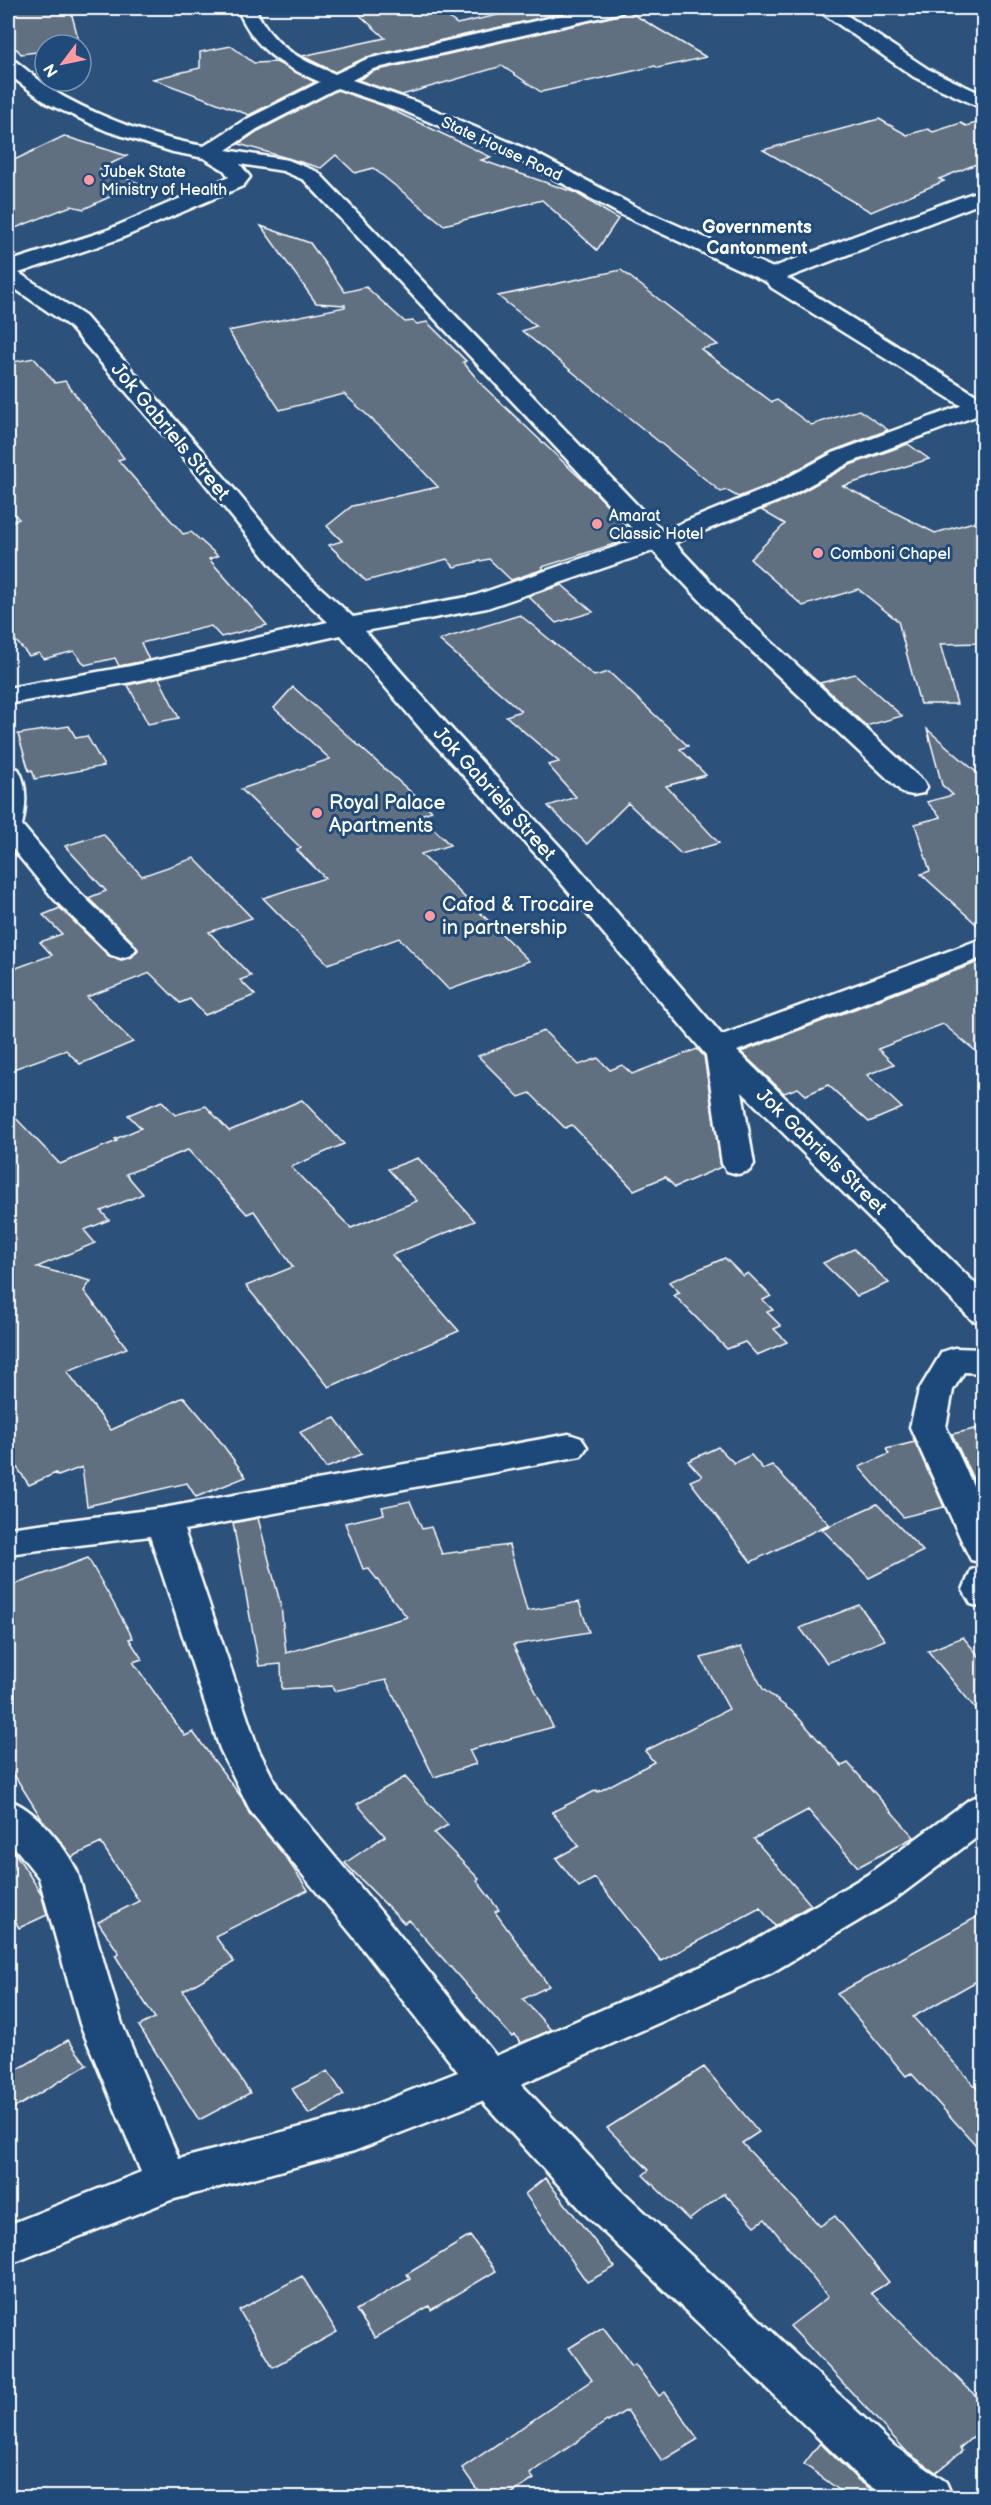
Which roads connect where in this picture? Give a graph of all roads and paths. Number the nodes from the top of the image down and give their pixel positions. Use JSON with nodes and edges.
{"nodes":[{"id":1,"x":246,"y":8,"type":"edge"},
{"id":2,"x":615,"y":8,"type":"edge"},
{"id":3,"x":824,"y":8,"type":"edge"},
{"id":4,"x":8,"y":65,"type":"edge"},
{"id":5,"x":335,"y":81,"type":"junction"},
{"id":6,"x":984,"y":103,"type":"edge"},
{"id":7,"x":208,"y":152,"type":"junction"},
{"id":8,"x":984,"y":195,"type":"edge"},
{"id":9,"x":8,"y":269,"type":"edge"},
{"id":10,"x":8,"y":276,"type":"edge"},
{"id":11,"x":772,"y":276,"type":"junction"},
{"id":12,"x":981,"y":409,"type":"edge"},
{"id":13,"x":658,"y":540,"type":"junction"},
{"id":14,"x":347,"y":626,"type":"junction"},
{"id":15,"x":8,"y":696,"type":"edge"},
{"id":16,"x":8,"y":775,"type":"edge"},
{"id":17,"x":913,"y":788,"type":"dead end"},
{"id":18,"x":8,"y":826,"type":"edge"},
{"id":19,"x":984,"y":947,"type":"edge"},
{"id":20,"x":121,"y":949,"type":"dead end"},
{"id":21,"x":738,"y":1164,"type":"dead end"},
{"id":22,"x":984,"y":1312,"type":"edge"},
{"id":23,"x":984,"y":1361,"type":"edge"},
{"id":24,"x":569,"y":1447,"type":"dead end"},
{"id":25,"x":163,"y":1521,"type":"junction"},
{"id":26,"x":8,"y":1541,"type":"edge"},
{"id":27,"x":984,"y":1550,"type":"edge"},
{"id":28,"x":984,"y":1580,"type":"edge"},
{"id":29,"x":984,"y":1594,"type":"edge"},
{"id":30,"x":984,"y":1810,"type":"edge"},
{"id":31,"x":8,"y":1816,"type":"edge"},
{"id":32,"x":489,"y":2079,"type":"junction"},
{"id":33,"x":167,"y":2182,"type":"junction"},
{"id":34,"x":8,"y":2245,"type":"edge"},
{"id":35,"x":929,"y":2498,"type":"edge"}],
"edges":[{"from":1,"to":5,"type":"street","name":"State House Road"},
{"from":2,"to":5,"type":"street"},
{"from":3,"to":6,"type":"street"},
{"from":4,"to":7,"type":"street"},
{"from":5,"to":7,"type":"street"},
{"from":5,"to":11,"type":"street","name":"State House Road"},
{"from":7,"to":9,"type":"street"},
{"from":7,"to":13,"type":"street"},
{"from":8,"to":11,"type":"street"},
{"from":10,"to":14,"type":"street","name":"Jok Gabriels Street"},
{"from":11,"to":12,"type":"street","name":"State House Road"},
{"from":12,"to":13,"type":"street"},
{"from":13,"to":14,"type":"street"},
{"from":13,"to":17,"type":"street"},
{"from":14,"to":15,"type":"street"},
{"from":14,"to":22,"type":"street","name":"Jok Gabriels Street"},
{"from":16,"to":18,"type":"street"},
{"from":18,"to":20,"type":"street"},
{"from":19,"to":21,"type":"street"},
{"from":23,"to":27,"type":"street"},
{"from":24,"to":25,"type":"street"},
{"from":25,"to":26,"type":"street"},
{"from":25,"to":32,"type":"street"},
{"from":28,"to":29,"type":"street"},
{"from":30,"to":32,"type":"street"},
{"from":31,"to":33,"type":"street"},
{"from":32,"to":33,"type":"street"},
{"from":32,"to":35,"type":"street"},
{"from":33,"to":34,"type":"street"}]}
